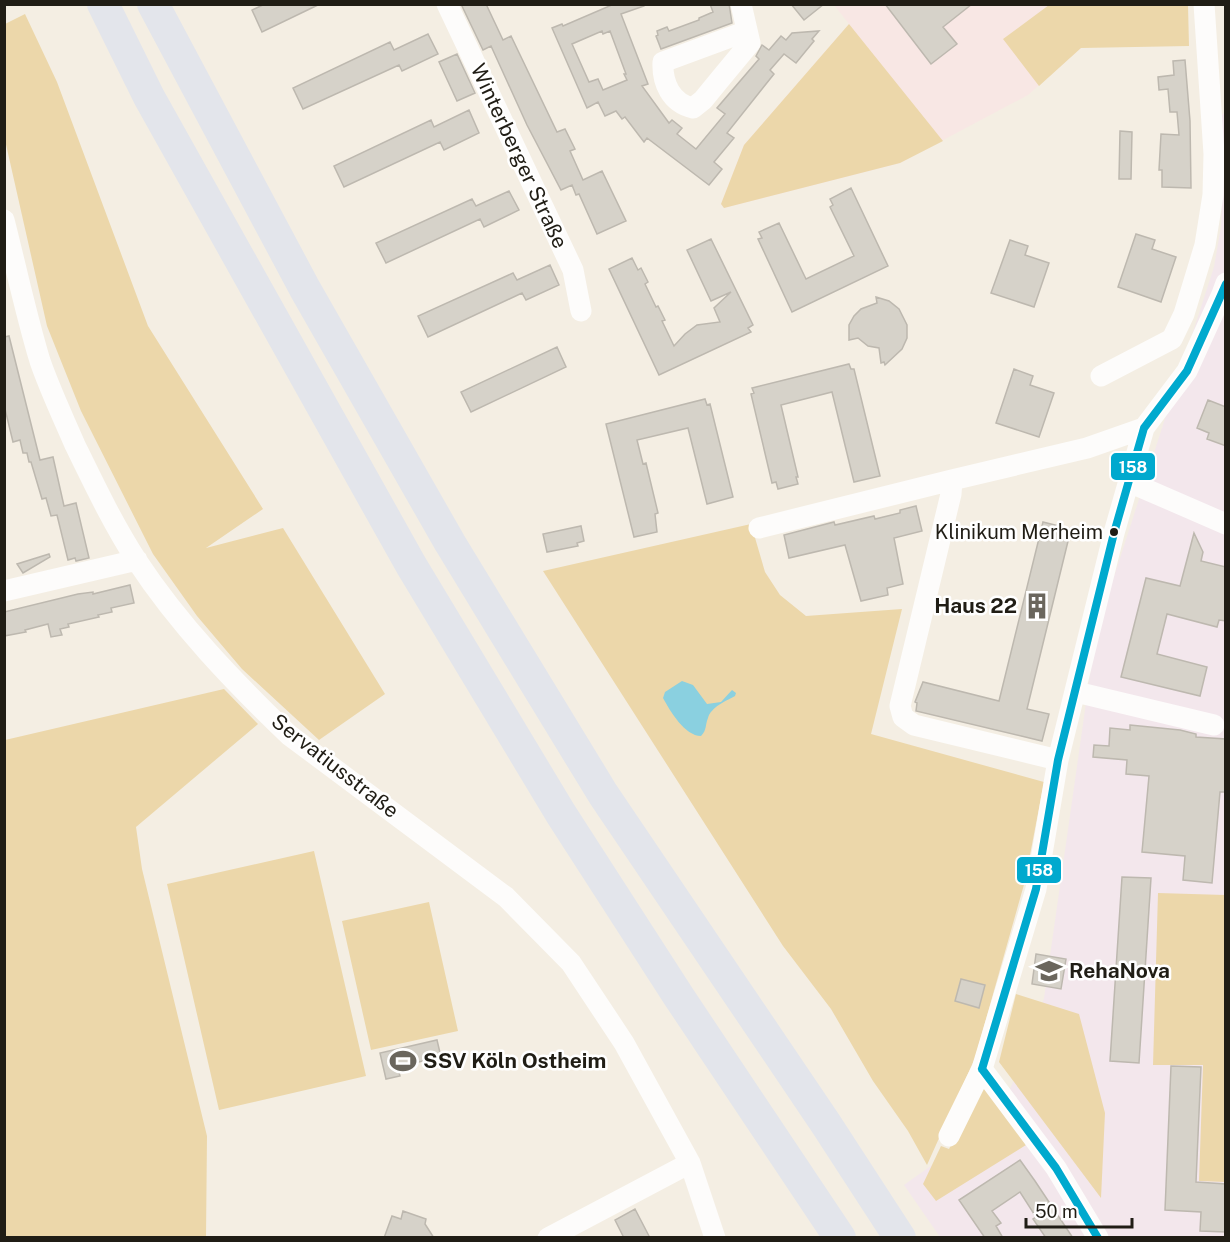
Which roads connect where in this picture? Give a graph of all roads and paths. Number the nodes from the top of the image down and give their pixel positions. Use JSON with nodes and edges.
{"nodes":[{"id":1,"x":103,"y":4,"type":"edge"},
{"id":2,"x":153,"y":4,"type":"edge"},
{"id":3,"x":447,"y":4,"type":"edge"},
{"id":4,"x":741,"y":4,"type":"edge"},
{"id":5,"x":1204,"y":4,"type":"edge"},
{"id":6,"x":747,"y":31,"type":"dead end"},
{"id":7,"x":4,"y":220,"type":"edge"},
{"id":8,"x":1226,"y":283,"type":"edge"},
{"id":9,"x":581,"y":311,"type":"dead end"},
{"id":10,"x":1101,"y":376,"type":"dead end"},
{"id":11,"x":1144,"y":428,"type":"junction"},
{"id":12,"x":952,"y":480,"type":"junction"},
{"id":13,"x":1129,"y":482,"type":"junction"},
{"id":14,"x":1226,"y":524,"type":"edge"},
{"id":15,"x":759,"y":528,"type":"dead end"},
{"id":16,"x":137,"y":560,"type":"junction"},
{"id":17,"x":4,"y":591,"type":"edge"},
{"id":18,"x":1076,"y":692,"type":"junction"},
{"id":19,"x":1214,"y":725,"type":"dead end"},
{"id":20,"x":1058,"y":760,"type":"junction"},
{"id":21,"x":982,"y":1069,"type":"junction"},
{"id":22,"x":949,"y":1136,"type":"dead end"},
{"id":23,"x":690,"y":1163,"type":"junction"},
{"id":24,"x":548,"y":1238,"type":"edge"},
{"id":25,"x":715,"y":1238,"type":"edge"},
{"id":26,"x":840,"y":1238,"type":"edge"},
{"id":27,"x":900,"y":1238,"type":"edge"},
{"id":28,"x":1098,"y":1238,"type":"edge"}],
"edges":[{"from":1,"to":26,"type":"highway"},
{"from":2,"to":27,"type":"highway"},
{"from":3,"to":9,"type":"street","name":"Winterberger Straße"},
{"from":4,"to":6,"type":"street"},
{"from":5,"to":10,"type":"street"},
{"from":7,"to":16,"type":"street","name":"Servatiusstraße"},
{"from":8,"to":11,"type":"street"},
{"from":11,"to":12,"type":"street"},
{"from":11,"to":13,"type":"street"},
{"from":12,"to":15,"type":"street"},
{"from":12,"to":20,"type":"street"},
{"from":13,"to":14,"type":"street"},
{"from":13,"to":18,"type":"street"},
{"from":16,"to":17,"type":"street"},
{"from":16,"to":23,"type":"street","name":"Servatiusstraße"},
{"from":18,"to":19,"type":"street"},
{"from":18,"to":20,"type":"street"},
{"from":20,"to":21,"type":"street"},
{"from":21,"to":22,"type":"street"},
{"from":21,"to":28,"type":"street"},
{"from":23,"to":24,"type":"street"},
{"from":23,"to":25,"type":"street","name":"Servatiusstraße"}]}
